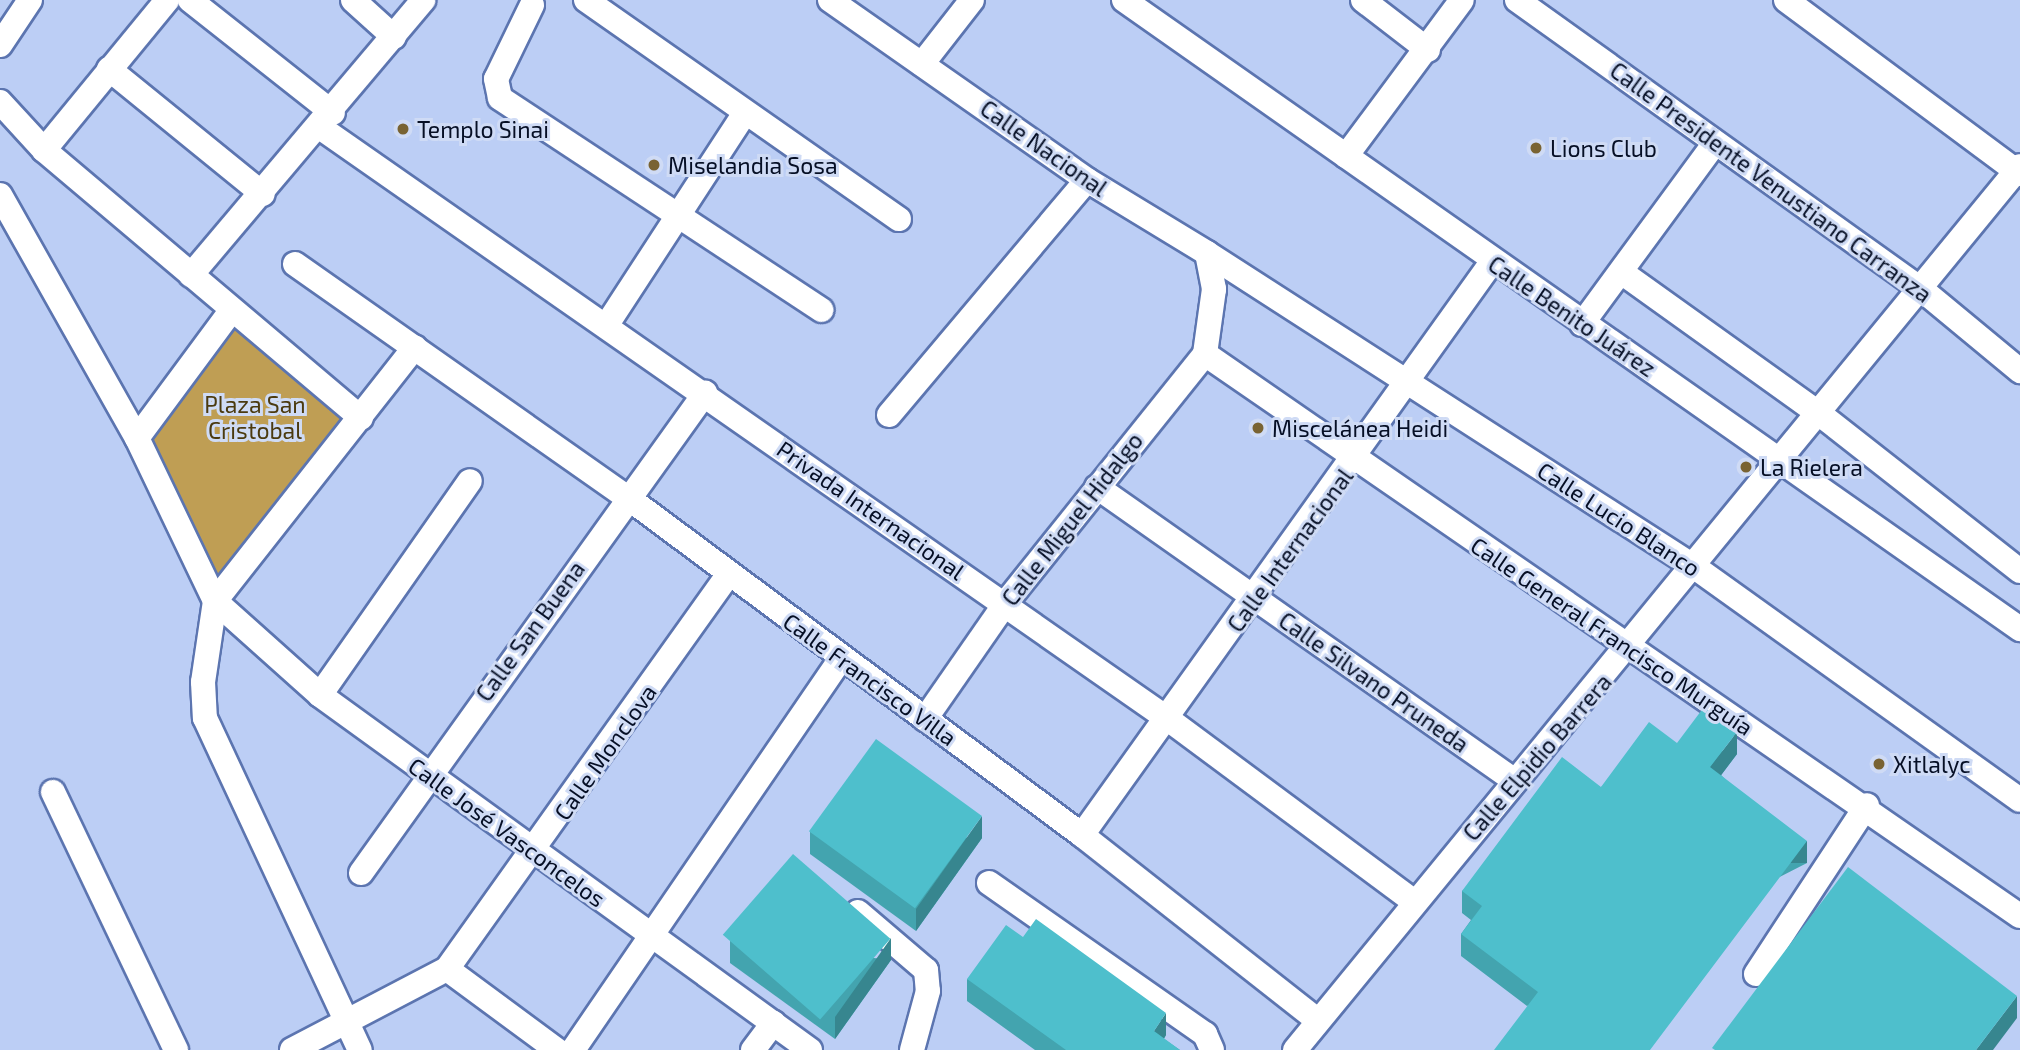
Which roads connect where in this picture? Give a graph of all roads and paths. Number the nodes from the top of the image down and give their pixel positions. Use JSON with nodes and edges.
{"nodes":[{"id":1,"x":167,"y":0,"type":"edge"},
{"id":2,"x":190,"y":0,"type":"edge"},
{"id":3,"x":353,"y":0,"type":"edge"},
{"id":4,"x":424,"y":0,"type":"edge"},
{"id":5,"x":586,"y":0,"type":"edge"},
{"id":6,"x":830,"y":0,"type":"edge"},
{"id":7,"x":972,"y":0,"type":"edge"},
{"id":8,"x":1124,"y":0,"type":"edge"},
{"id":9,"x":1363,"y":0,"type":"edge"},
{"id":10,"x":1462,"y":0,"type":"edge"},
{"id":11,"x":1517,"y":0,"type":"edge"},
{"id":12,"x":1786,"y":0,"type":"edge"},
{"id":13,"x":27,"y":1,"type":"edge"},
{"id":14,"x":531,"y":5,"type":"dead end"},
{"id":15,"x":394,"y":37,"type":"junction"},
{"id":16,"x":0,"y":45,"type":"edge"},
{"id":17,"x":1428,"y":50,"type":"junction"},
{"id":18,"x":922,"y":64,"type":"junction"},
{"id":19,"x":109,"y":69,"type":"junction"},
{"id":20,"x":0,"y":102,"type":"edge"},
{"id":21,"x":745,"y":113,"type":"junction"},
{"id":22,"x":327,"y":121,"type":"junction"},
{"id":23,"x":1715,"y":143,"type":"junction"},
{"id":24,"x":44,"y":150,"type":"junction"},
{"id":25,"x":1346,"y":156,"type":"junction"},
{"id":26,"x":2019,"y":170,"type":"edge"},
{"id":27,"x":1087,"y":180,"type":"junction"},
{"id":28,"x":263,"y":194,"type":"junction"},
{"id":29,"x":0,"y":195,"type":"edge"},
{"id":30,"x":680,"y":216,"type":"junction"},
{"id":31,"x":899,"y":219,"type":"dead end"},
{"id":32,"x":1207,"y":253,"type":"junction"},
{"id":33,"x":1492,"y":262,"type":"junction"},
{"id":34,"x":295,"y":264,"type":"dead end"},
{"id":35,"x":1624,"y":274,"type":"junction"},
{"id":36,"x":191,"y":275,"type":"junction"},
{"id":37,"x":1921,"y":289,"type":"junction"},
{"id":38,"x":821,"y":310,"type":"dead end"},
{"id":39,"x":231,"y":311,"type":"junction"},
{"id":40,"x":1582,"y":324,"type":"junction"},
{"id":41,"x":606,"y":326,"type":"junction"},
{"id":42,"x":415,"y":347,"type":"junction"},
{"id":43,"x":1205,"y":354,"type":"junction"},
{"id":44,"x":2020,"y":370,"type":"edge"},
{"id":45,"x":1408,"y":384,"type":"junction"},
{"id":46,"x":705,"y":393,"type":"junction"},
{"id":47,"x":889,"y":415,"type":"dead end"},
{"id":48,"x":361,"y":418,"type":"junction"},
{"id":49,"x":1814,"y":423,"type":"junction"},
{"id":50,"x":137,"y":438,"type":"junction"},
{"id":51,"x":1782,"y":458,"type":"junction"},
{"id":52,"x":1355,"y":460,"type":"junction"},
{"id":53,"x":470,"y":481,"type":"dead end"},
{"id":54,"x":1097,"y":487,"type":"junction"},
{"id":55,"x":627,"y":498,"type":"junction"},
{"id":56,"x":1696,"y":568,"type":"junction"},
{"id":57,"x":2020,"y":571,"type":"edge"},
{"id":58,"x":728,"y":575,"type":"junction"},
{"id":59,"x":1255,"y":598,"type":"junction"},
{"id":60,"x":215,"y":601,"type":"junction"},
{"id":61,"x":1004,"y":604,"type":"junction"},
{"id":62,"x":2020,"y":629,"type":"edge"},
{"id":63,"x":1628,"y":650,"type":"junction"},
{"id":64,"x":841,"y":658,"type":"junction"},
{"id":65,"x":320,"y":695,"type":"junction"},
{"id":66,"x":925,"y":719,"type":"junction"},
{"id":67,"x":1168,"y":719,"type":"junction"},
{"id":68,"x":427,"y":774,"type":"junction"},
{"id":69,"x":1515,"y":781,"type":"junction"},
{"id":70,"x":53,"y":792,"type":"dead end"},
{"id":71,"x":2020,"y":800,"type":"edge"},
{"id":72,"x":1867,"y":805,"type":"junction"},
{"id":73,"x":1082,"y":835,"type":"junction"},
{"id":74,"x":534,"y":854,"type":"junction"},
{"id":75,"x":361,"y":873,"type":"dead end"},
{"id":76,"x":989,"y":883,"type":"dead end"},
{"id":77,"x":839,"y":898,"type":"edge"},
{"id":78,"x":1414,"y":902,"type":"junction"},
{"id":79,"x":2020,"y":916,"type":"edge"},
{"id":80,"x":649,"y":935,"type":"junction"},
{"id":81,"x":447,"y":969,"type":"junction"},
{"id":82,"x":1756,"y":974,"type":"dead end"},
{"id":83,"x":1318,"y":1021,"type":"junction"},
{"id":84,"x":348,"y":1023,"type":"junction"},
{"id":85,"x":773,"y":1023,"type":"junction"},
{"id":86,"x":176,"y":1050,"type":"edge"},
{"id":87,"x":292,"y":1050,"type":"edge"},
{"id":88,"x":360,"y":1050,"type":"edge"},
{"id":89,"x":557,"y":1050,"type":"edge"},
{"id":90,"x":573,"y":1050,"type":"edge"},
{"id":91,"x":753,"y":1050,"type":"edge"},
{"id":92,"x":810,"y":1050,"type":"edge"},
{"id":93,"x":912,"y":1050,"type":"edge"},
{"id":94,"x":1212,"y":1050,"type":"edge"},
{"id":95,"x":1294,"y":1050,"type":"edge"}],
"edges":[{"from":1,"to":19,"type":"street"},
{"from":2,"to":22,"type":"street"},
{"from":3,"to":15,"type":"street"},
{"from":4,"to":15,"type":"street"},
{"from":5,"to":21,"type":"street"},
{"from":6,"to":18,"type":"street","name":"Calle Nacional"},
{"from":7,"to":18,"type":"street"},
{"from":8,"to":25,"type":"street","name":"Calle Benito Juárez"},
{"from":9,"to":17,"type":"street"},
{"from":10,"to":17,"type":"street"},
{"from":11,"to":23,"type":"street","name":"Calle Presidente Venustiano Carranza"},
{"from":12,"to":26,"type":"street"},
{"from":13,"to":16,"type":"street"},
{"from":14,"to":30,"type":"street"},
{"from":15,"to":22,"type":"street"},
{"from":17,"to":25,"type":"street"},
{"from":18,"to":27,"type":"street","name":"Calle Nacional"},
{"from":19,"to":24,"type":"street"},
{"from":19,"to":28,"type":"street"},
{"from":20,"to":24,"type":"street"},
{"from":21,"to":30,"type":"street"},
{"from":21,"to":31,"type":"street"},
{"from":22,"to":28,"type":"street"},
{"from":22,"to":41,"type":"street","name":"Privada Internacional"},
{"from":23,"to":35,"type":"street"},
{"from":23,"to":37,"type":"street","name":"Calle Presidente Venustiano Carranza"},
{"from":24,"to":36,"type":"street"},
{"from":25,"to":33,"type":"street","name":"Calle Benito Juárez"},
{"from":26,"to":37,"type":"street"},
{"from":27,"to":32,"type":"street","name":"Calle Nacional"},
{"from":27,"to":47,"type":"street"},
{"from":28,"to":36,"type":"street"},
{"from":29,"to":50,"type":"street"},
{"from":30,"to":38,"type":"street"},
{"from":30,"to":41,"type":"street"},
{"from":32,"to":43,"type":"street","name":"Calle Miguel Hidalgo"},
{"from":32,"to":45,"type":"street","name":"Calle Lucio Blanco"},
{"from":33,"to":40,"type":"street","name":"Calle Benito Juárez"},
{"from":33,"to":45,"type":"street","name":"Calle Internacional"},
{"from":34,"to":42,"type":"street","name":"Calle Francisco Villa"},
{"from":35,"to":40,"type":"street"},
{"from":35,"to":49,"type":"street"},
{"from":36,"to":39,"type":"street"},
{"from":37,"to":44,"type":"street","name":"Calle Presidente Venustiano Carranza"},
{"from":37,"to":49,"type":"street"},
{"from":39,"to":48,"type":"street"},
{"from":39,"to":50,"type":"street"},
{"from":40,"to":51,"type":"street","name":"Calle Benito Juárez"},
{"from":41,"to":46,"type":"street","name":"Privada Internacional"},
{"from":42,"to":48,"type":"street"},
{"from":42,"to":55,"type":"street","name":"Calle Francisco Villa"},
{"from":43,"to":52,"type":"street","name":"Calle General Francisco Murguía"},
{"from":43,"to":54,"type":"street","name":"Calle Miguel Hidalgo"},
{"from":45,"to":52,"type":"street","name":"Calle Internacional"},
{"from":45,"to":56,"type":"street","name":"Calle Lucio Blanco"},
{"from":46,"to":55,"type":"street","name":"Calle San Buena"},
{"from":46,"to":61,"type":"street","name":"Privada Internacional"},
{"from":48,"to":60,"type":"street"},
{"from":49,"to":51,"type":"street","name":"Calle Elpidio Barrera"},
{"from":49,"to":57,"type":"street"},
{"from":50,"to":60,"type":"street"},
{"from":51,"to":56,"type":"street","name":"Calle Elpidio Barrera"},
{"from":51,"to":62,"type":"street","name":"Calle Benito Juárez"},
{"from":52,"to":59,"type":"street","name":"Calle Internacional"},
{"from":52,"to":63,"type":"street","name":"Calle General Francisco Murguía"},
{"from":53,"to":65,"type":"street"},
{"from":54,"to":59,"type":"street","name":"Calle Silvano Pruneda"},
{"from":54,"to":61,"type":"street","name":"Calle Miguel Hidalgo"},
{"from":55,"to":58,"type":"street","name":"Calle Francisco Villa"},
{"from":55,"to":68,"type":"street","name":"Calle San Buena"},
{"from":56,"to":63,"type":"street","name":"Calle Elpidio Barrera"},
{"from":56,"to":71,"type":"street","name":"Calle Lucio Blanco"},
{"from":58,"to":64,"type":"street","name":"Calle Francisco Villa"},
{"from":58,"to":74,"type":"street","name":"Calle Monclova"},
{"from":59,"to":67,"type":"street","name":"Calle Internacional"},
{"from":59,"to":69,"type":"street","name":"Calle Silvano Pruneda"},
{"from":60,"to":65,"type":"street","name":"Calle José Vasconcelos"},
{"from":60,"to":84,"type":"street"},
{"from":61,"to":66,"type":"street","name":"Calle Miguel Hidalgo"},
{"from":61,"to":67,"type":"street","name":"Privada Internacional"},
{"from":63,"to":69,"type":"street","name":"Calle Elpidio Barrera"},
{"from":63,"to":72,"type":"street","name":"Calle General Francisco Murguía"},
{"from":64,"to":66,"type":"street","name":"Calle Francisco Villa"},
{"from":64,"to":80,"type":"street"},
{"from":65,"to":68,"type":"street","name":"Calle José Vasconcelos"},
{"from":66,"to":73,"type":"street","name":"Calle Francisco Villa"},
{"from":67,"to":73,"type":"street","name":"Calle Internacional"},
{"from":67,"to":78,"type":"street","name":"Privada Internacional"},
{"from":68,"to":74,"type":"street","name":"Calle José Vasconcelos"},
{"from":68,"to":75,"type":"street","name":"Calle San Buena"},
{"from":69,"to":78,"type":"street","name":"Calle Elpidio Barrera"},
{"from":70,"to":86,"type":"street"},
{"from":72,"to":79,"type":"street","name":"Calle General Francisco Murguía"},
{"from":72,"to":82,"type":"street"},
{"from":73,"to":83,"type":"street","name":"Calle Francisco Villa"},
{"from":74,"to":80,"type":"street","name":"Calle José Vasconcelos"},
{"from":74,"to":81,"type":"street","name":"Calle Monclova"},
{"from":76,"to":94,"type":"street"},
{"from":77,"to":93,"type":"street"},
{"from":78,"to":83,"type":"street","name":"Calle Elpidio Barrera"},
{"from":80,"to":85,"type":"street","name":"Calle José Vasconcelos"},
{"from":80,"to":90,"type":"street"},
{"from":81,"to":84,"type":"street","name":"Calle Monclova"},
{"from":81,"to":89,"type":"street"},
{"from":83,"to":95,"type":"street","name":"Calle Elpidio Barrera"},
{"from":84,"to":87,"type":"street","name":"Calle Monclova"},
{"from":84,"to":88,"type":"street"},
{"from":85,"to":91,"type":"street"},
{"from":85,"to":92,"type":"street","name":"Calle José Vasconcelos"}]}
